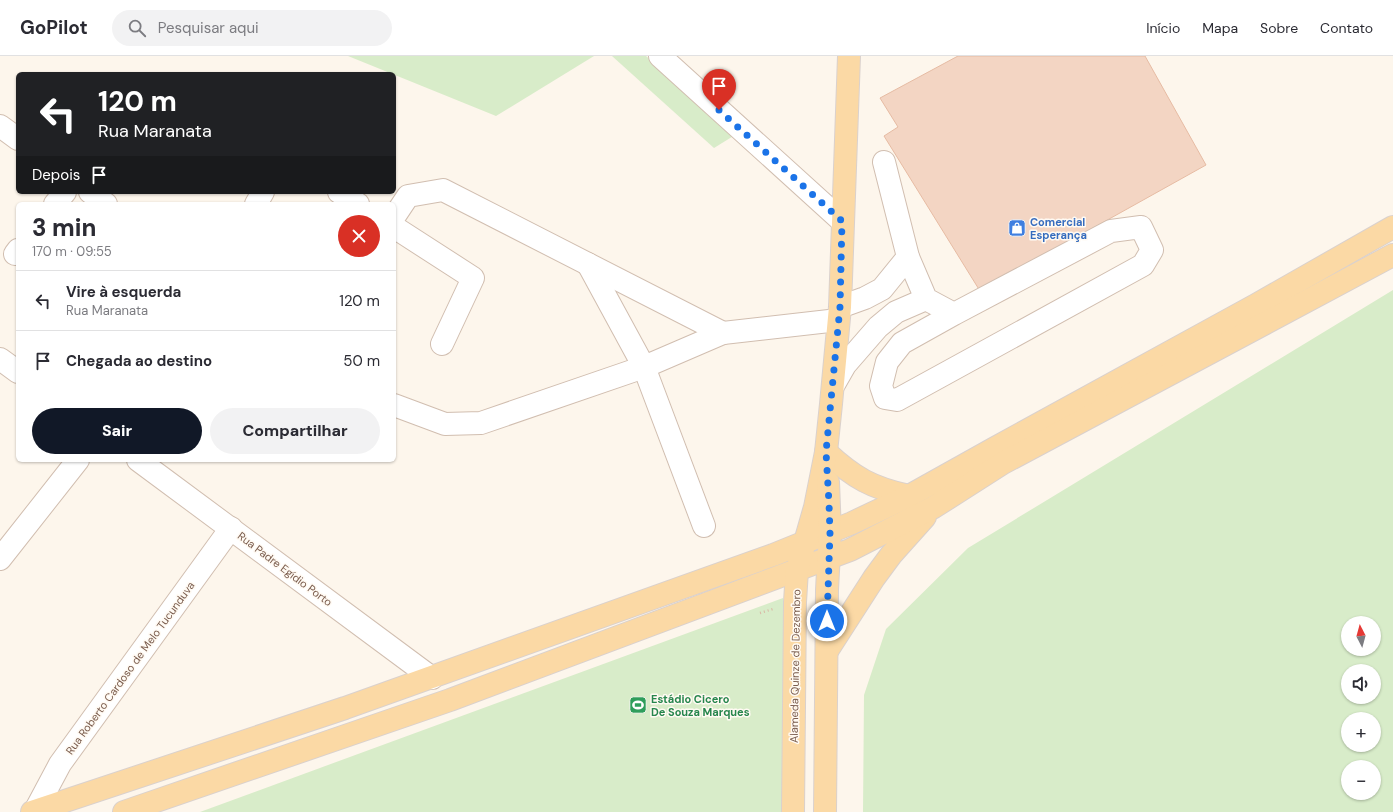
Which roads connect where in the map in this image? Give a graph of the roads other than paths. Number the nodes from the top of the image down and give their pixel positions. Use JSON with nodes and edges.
{"nodes":[{"id":1,"x":660,"y":56,"type":"edge"},
{"id":2,"x":849,"y":56,"type":"edge"},
{"id":3,"x":0,"y":126,"type":"edge"},
{"id":4,"x":16,"y":138,"type":"edge"},
{"id":5,"x":884,"y":162,"type":"dead end"},
{"id":6,"x":63,"y":194,"type":"edge"},
{"id":7,"x":93,"y":194,"type":"edge"},
{"id":8,"x":342,"y":194,"type":"edge"},
{"id":9,"x":57,"y":202,"type":"edge"},
{"id":10,"x":103,"y":202,"type":"edge"},
{"id":11,"x":355,"y":202,"type":"edge"},
{"id":12,"x":396,"y":214,"type":"edge"},
{"id":13,"x":842,"y":221,"type":"junction"},
{"id":14,"x":396,"y":227,"type":"edge"},
{"id":15,"x":1393,"y":227,"type":"edge"},
{"id":16,"x":1393,"y":255,"type":"edge"},
{"id":17,"x":908,"y":257,"type":"junction"},
{"id":18,"x":588,"y":264,"type":"junction"},
{"id":19,"x":926,"y":300,"type":"junction"},
{"id":20,"x":839,"y":313,"type":"junction"},
{"id":21,"x":954,"y":314,"type":"junction"},
{"id":22,"x":723,"y":333,"type":"junction"},
{"id":23,"x":442,"y":344,"type":"dead end"},
{"id":24,"x":0,"y":359,"type":"edge"},
{"id":25,"x":644,"y":367,"type":"junction"},
{"id":26,"x":16,"y":371,"type":"edge"},
{"id":27,"x":832,"y":386,"type":"junction"},
{"id":28,"x":396,"y":406,"type":"edge"},
{"id":29,"x":826,"y":452,"type":"junction"},
{"id":30,"x":76,"y":462,"type":"edge"},
{"id":31,"x":141,"y":462,"type":"edge"},
{"id":32,"x":909,"y":496,"type":"junction"},
{"id":33,"x":934,"y":507,"type":"junction"},
{"id":34,"x":704,"y":526,"type":"dead end"},
{"id":35,"x":231,"y":528,"type":"junction"},
{"id":36,"x":830,"y":533,"type":"junction"},
{"id":37,"x":806,"y":542,"type":"junction"},
{"id":38,"x":829,"y":558,"type":"junction"},
{"id":39,"x":0,"y":559,"type":"edge"},
{"id":40,"x":797,"y":570,"type":"junction"},
{"id":41,"x":827,"y":652,"type":"junction"},
{"id":42,"x":432,"y":678,"type":"junction"},
{"id":43,"x":34,"y":812,"type":"edge"},
{"id":44,"x":124,"y":812,"type":"edge"},
{"id":45,"x":793,"y":812,"type":"edge"},
{"id":46,"x":825,"y":812,"type":"edge"}],
"edges":[{"from":1,"to":13,"type":"street"},
{"from":2,"to":13,"type":"main road","name":"Alameda Quinze de Dezembro"},
{"from":3,"to":4,"type":"street"},
{"from":5,"to":17,"type":"street"},
{"from":6,"to":9,"type":"street"},
{"from":7,"to":10,"type":"street"},
{"from":8,"to":11,"type":"street"},
{"from":12,"to":18,"type":"street"},
{"from":13,"to":20,"type":"main road","name":"Alameda Quinze de Dezembro"},
{"from":14,"to":23,"type":"street"},
{"from":15,"to":32,"type":"main road"},
{"from":16,"to":33,"type":"main road"},
{"from":17,"to":19,"type":"street"},
{"from":17,"to":20,"type":"street"},
{"from":18,"to":22,"type":"street"},
{"from":18,"to":25,"type":"street"},
{"from":19,"to":21,"type":"street"},
{"from":19,"to":27,"type":"street"},
{"from":20,"to":22,"type":"street"},
{"from":20,"to":27,"type":"main road","name":"Alameda Quinze de Dezembro"},
{"from":21,"to":21,"type":"street"},
{"from":22,"to":25,"type":"street"},
{"from":24,"to":26,"type":"street"},
{"from":25,"to":28,"type":"street"},
{"from":25,"to":34,"type":"street"},
{"from":27,"to":29,"type":"main road","name":"Alameda Quinze de Dezembro"},
{"from":29,"to":32,"type":"main road"},
{"from":29,"to":36,"type":"main road","name":"Alameda Quinze de Dezembro"},
{"from":29,"to":37,"type":"main road","name":"Alameda Quinze de Dezembro"},
{"from":30,"to":39,"type":"street"},
{"from":31,"to":35,"type":"street","name":"Rua Padre Egídio Porto"},
{"from":32,"to":36,"type":"main road"},
{"from":33,"to":38,"type":"main road"},
{"from":33,"to":41,"type":"main road"},
{"from":35,"to":42,"type":"street","name":"Rua Padre Egídio Porto"},
{"from":35,"to":43,"type":"street","name":"Rua Roberto Cardoso de Melo Tucunduva"},
{"from":36,"to":37,"type":"main road"},
{"from":36,"to":38,"type":"main road","name":"Alameda Quinze de Dezembro"},
{"from":37,"to":40,"type":"main road","name":"Alameda Quinze de Dezembro"},
{"from":37,"to":42,"type":"main road"},
{"from":38,"to":40,"type":"main road"},
{"from":38,"to":41,"type":"main road","name":"Alameda Quinze de Dezembro"},
{"from":40,"to":44,"type":"main road"},
{"from":40,"to":45,"type":"main road","name":"Alameda Quinze de Dezembro"},
{"from":41,"to":46,"type":"main road","name":"Alameda Quinze de Dezembro"},
{"from":42,"to":43,"type":"main road"}]}
